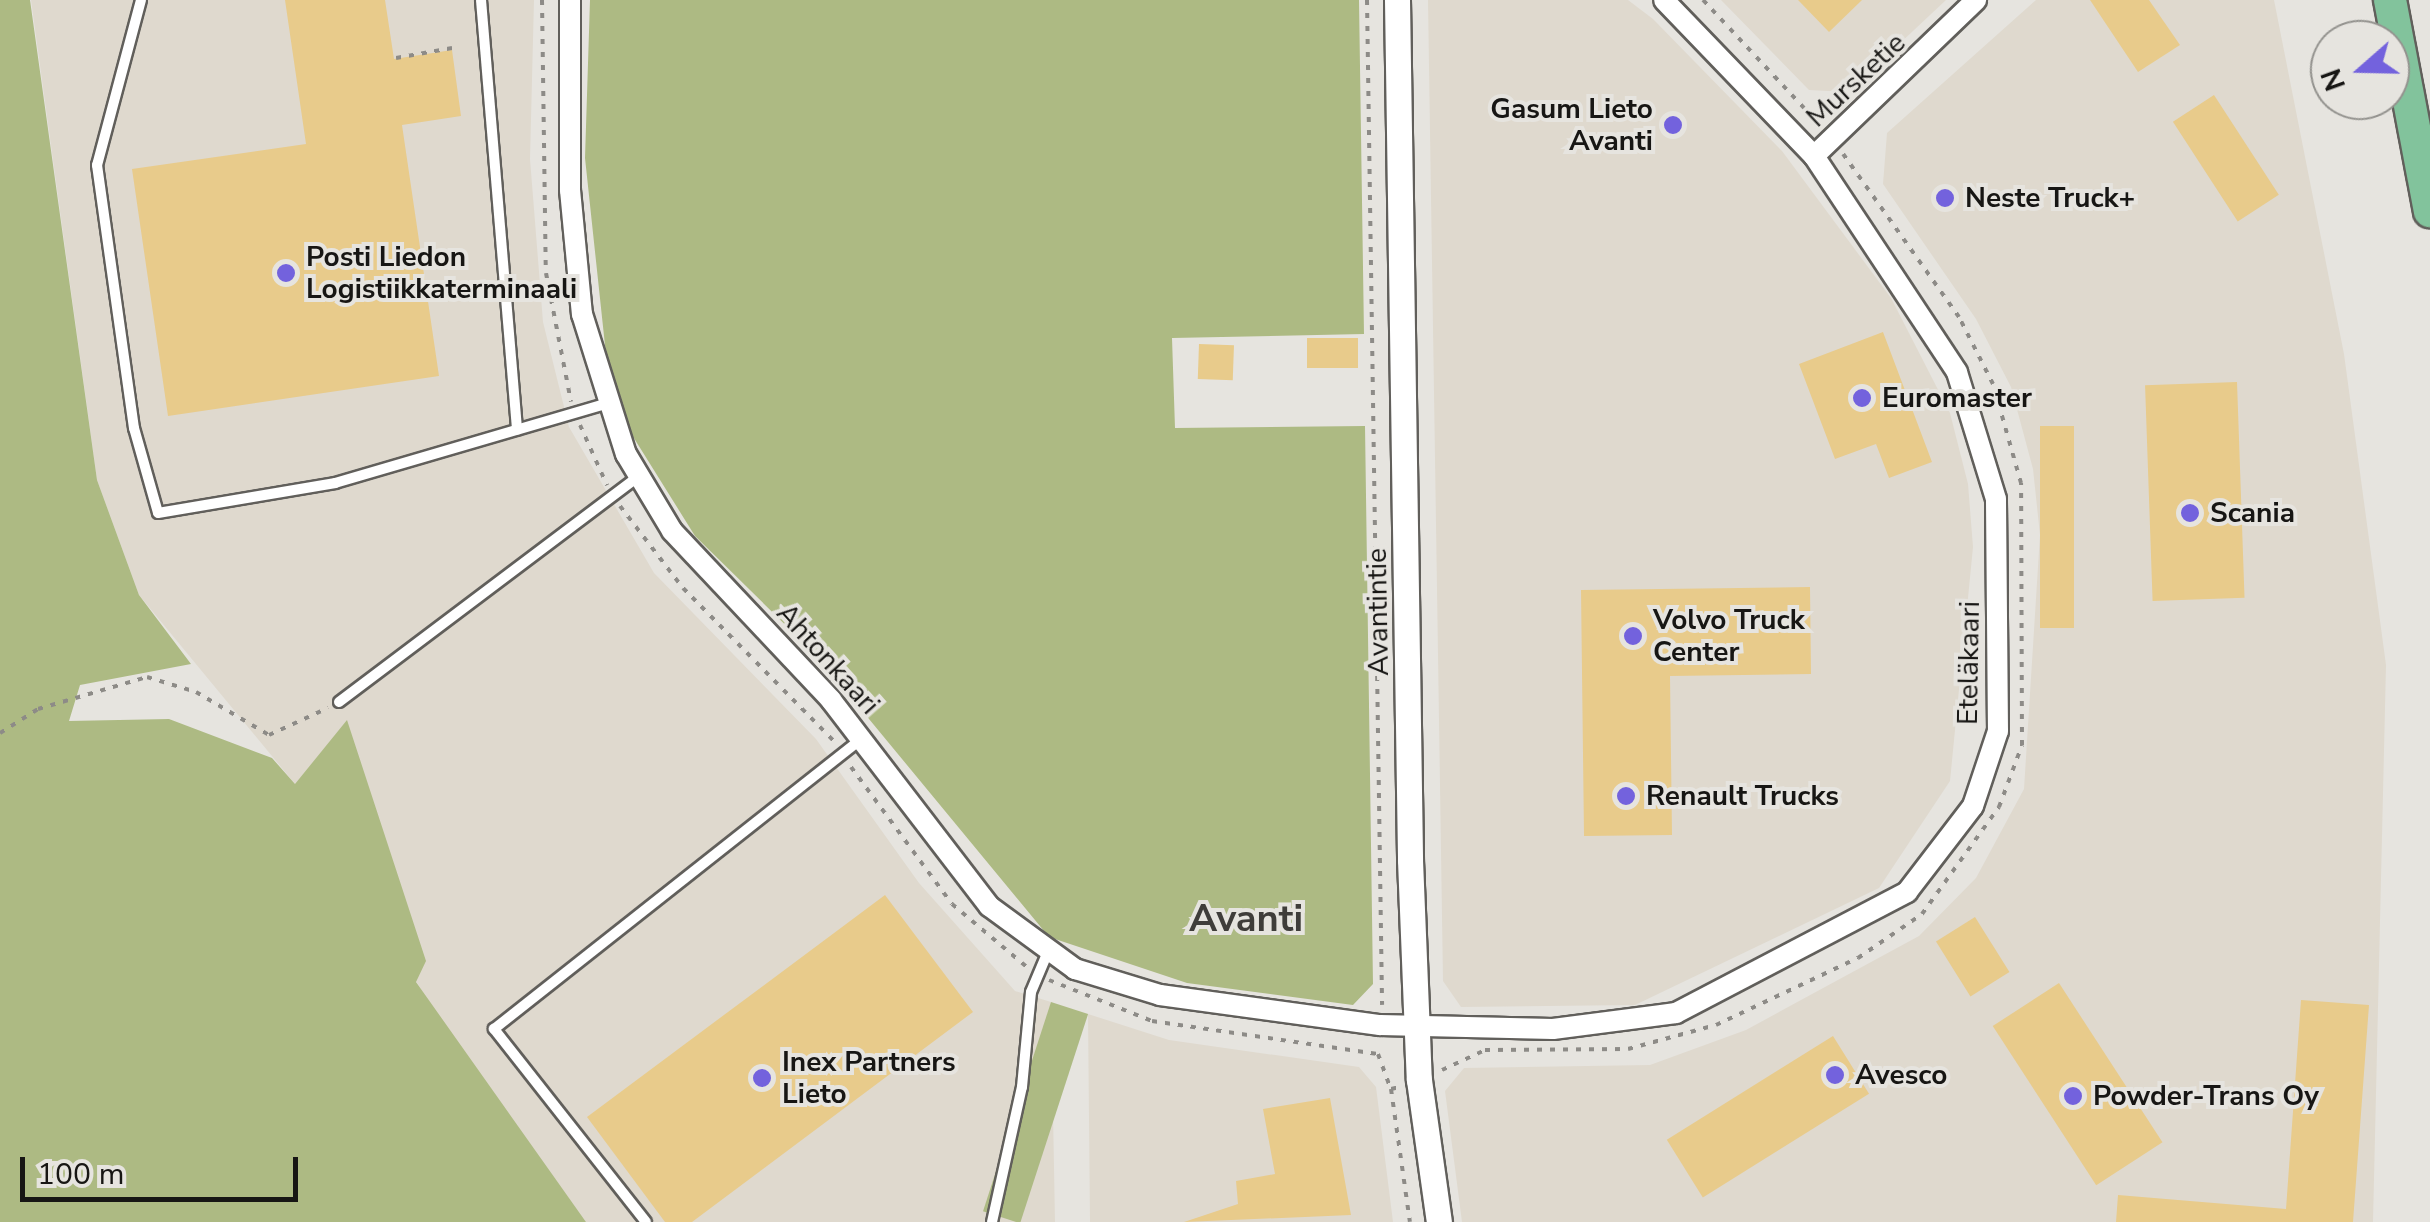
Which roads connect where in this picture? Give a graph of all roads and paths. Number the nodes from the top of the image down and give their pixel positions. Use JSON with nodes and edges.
{"nodes":[{"id":1,"x":141,"y":0,"type":"edge"},
{"id":2,"x":481,"y":0,"type":"edge"},
{"id":3,"x":542,"y":0,"type":"edge"},
{"id":4,"x":570,"y":0,"type":"edge"},
{"id":5,"x":1367,"y":0,"type":"edge"},
{"id":6,"x":1398,"y":0,"type":"edge"},
{"id":7,"x":1664,"y":0,"type":"edge"},
{"id":8,"x":1703,"y":0,"type":"edge"},
{"id":9,"x":1976,"y":0,"type":"edge"},
{"id":10,"x":2390,"y":0,"type":"edge"},
{"id":11,"x":530,"y":39,"type":"dead end"},
{"id":12,"x":540,"y":39,"type":"junction"},
{"id":13,"x":452,"y":48,"type":"dead end"},
{"id":14,"x":396,"y":58,"type":"dead end"},
{"id":15,"x":1834,"y":141,"type":"junction"},
{"id":16,"x":1814,"y":156,"type":"junction"},
{"id":17,"x":2430,"y":211,"type":"edge"},
{"id":18,"x":605,"y":404,"type":"junction"},
{"id":19,"x":574,"y":411,"type":"junction"},
{"id":20,"x":517,"y":429,"type":"junction"},
{"id":21,"x":638,"y":477,"type":"junction"},
{"id":22,"x":613,"y":496,"type":"junction"},
{"id":23,"x":339,"y":702,"type":"joint"},
{"id":24,"x":0,"y":732,"type":"edge"},
{"id":25,"x":862,"y":738,"type":"junction"},
{"id":26,"x":842,"y":752,"type":"junction"},
{"id":27,"x":1048,"y":954,"type":"junction"},
{"id":28,"x":1039,"y":974,"type":"junction"},
{"id":29,"x":1382,"y":1005,"type":"dead end"},
{"id":30,"x":1420,"y":1026,"type":"junction"},
{"id":31,"x":1379,"y":1041,"type":"dead end"},
{"id":32,"x":1378,"y":1054,"type":"junction"},
{"id":33,"x":1438,"y":1072,"type":"dead end"},
{"id":34,"x":1404,"y":1086,"type":"dead end"},
{"id":35,"x":1391,"y":1089,"type":"junction"},
{"id":36,"x":646,"y":1222,"type":"edge"},
{"id":37,"x":992,"y":1222,"type":"edge"},
{"id":38,"x":1410,"y":1222,"type":"edge"},
{"id":39,"x":1439,"y":1222,"type":"edge"}],
"edges":[{"from":1,"to":20,"type":"lane"},
{"from":2,"to":20,"type":"lane"},
{"from":3,"to":12,"type":"path"},
{"from":4,"to":18,"type":"street","name":"Ahtonkaari"},
{"from":5,"to":29,"type":"path"},
{"from":6,"to":30,"type":"street","name":"Avantintie"},
{"from":7,"to":16,"type":"street","name":"Eteläkaari"},
{"from":8,"to":15,"type":"path"},
{"from":9,"to":15,"type":"street","name":"Mursketie"},
{"from":10,"to":17,"type":"highway"},
{"from":11,"to":12,"type":"path"},
{"from":12,"to":19,"type":"path"},
{"from":13,"to":14,"type":"path"},
{"from":15,"to":16,"type":"street","name":"Mursketie"},
{"from":15,"to":33,"type":"path"},
{"from":16,"to":30,"type":"street","name":"Eteläkaari"},
{"from":18,"to":19,"type":"lane"},
{"from":18,"to":21,"type":"street","name":"Ahtonkaari"},
{"from":19,"to":20,"type":"lane"},
{"from":19,"to":22,"type":"path"},
{"from":21,"to":22,"type":"lane"},
{"from":21,"to":25,"type":"street","name":"Ahtonkaari"},
{"from":22,"to":23,"type":"lane"},
{"from":22,"to":26,"type":"path"},
{"from":23,"to":24,"type":"path"},
{"from":25,"to":26,"type":"lane"},
{"from":25,"to":27,"type":"street","name":"Ahtonkaari"},
{"from":26,"to":28,"type":"path"},
{"from":26,"to":36,"type":"lane"},
{"from":27,"to":28,"type":"lane"},
{"from":27,"to":30,"type":"street","name":"Ahtonkaari"},
{"from":28,"to":32,"type":"path"},
{"from":28,"to":37,"type":"lane"},
{"from":30,"to":39,"type":"street","name":"Avantintie"},
{"from":31,"to":32,"type":"path"},
{"from":32,"to":35,"type":"path"},
{"from":34,"to":35,"type":"path"},
{"from":35,"to":38,"type":"path"}]}
